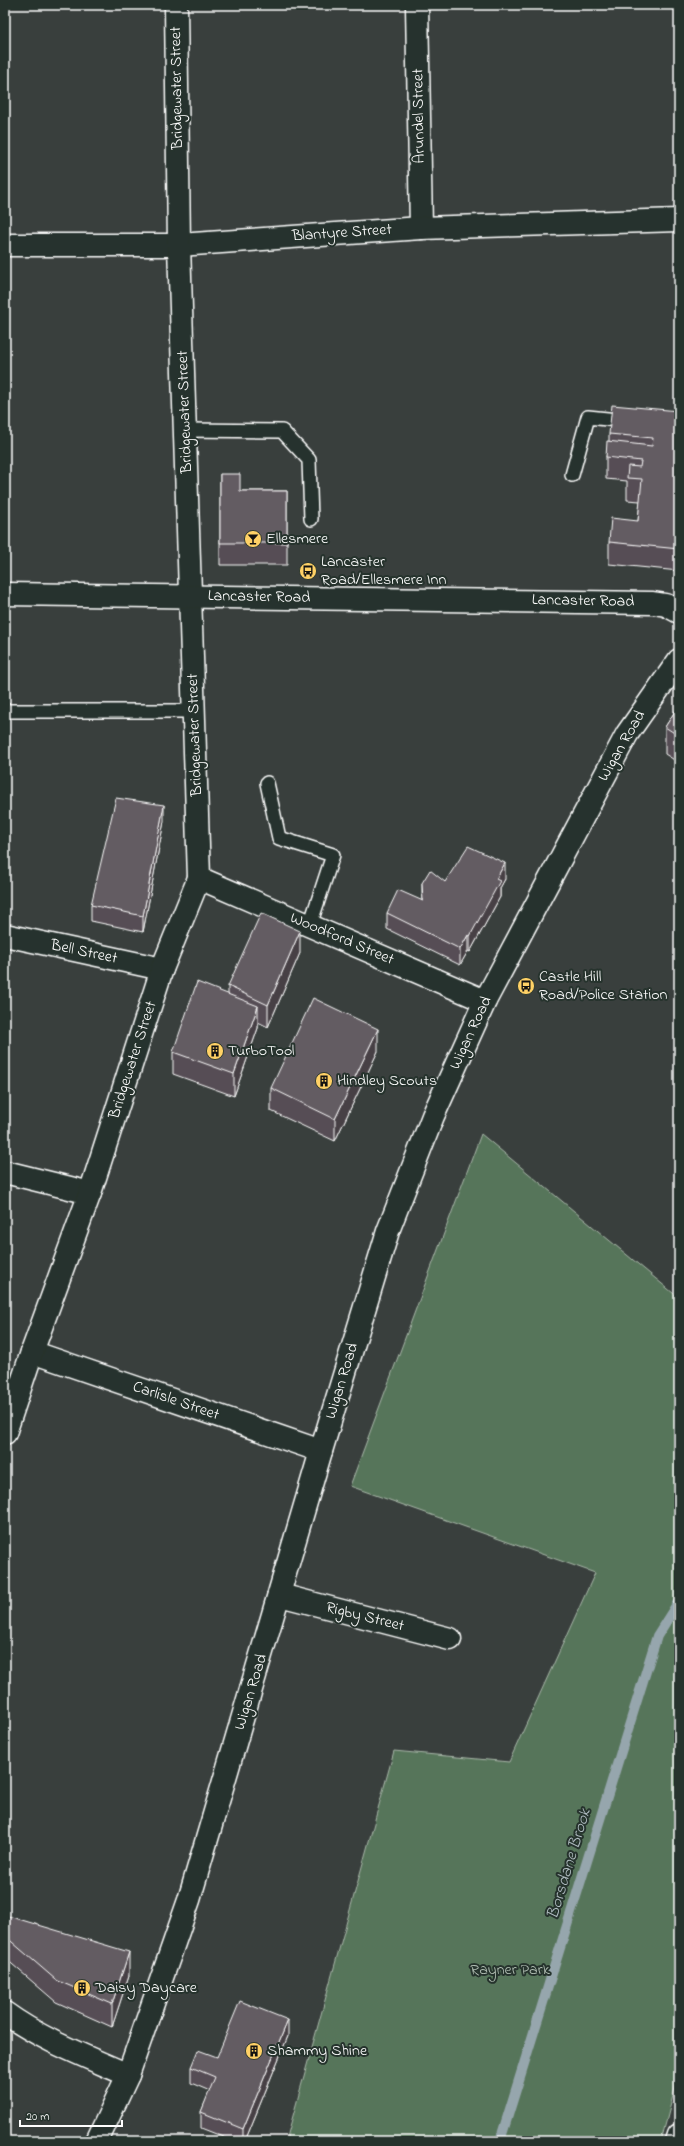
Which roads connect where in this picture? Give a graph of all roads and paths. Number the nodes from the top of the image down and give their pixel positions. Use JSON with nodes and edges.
{"nodes":[{"id":1,"x":176,"y":5,"type":"edge"},
{"id":2,"x":417,"y":5,"type":"edge"},
{"id":3,"x":679,"y":220,"type":"edge"},
{"id":4,"x":421,"y":228,"type":"junction"},
{"id":5,"x":5,"y":245,"type":"edge"},
{"id":6,"x":179,"y":245,"type":"junction"},
{"id":7,"x":641,"y":422,"type":"edge"},
{"id":8,"x":186,"y":430,"type":"junction"},
{"id":9,"x":572,"y":475,"type":"dead end"},
{"id":10,"x":311,"y":519,"type":"dead end"},
{"id":11,"x":5,"y":594,"type":"edge"},
{"id":12,"x":189,"y":596,"type":"junction"},
{"id":13,"x":679,"y":612,"type":"edge"},
{"id":14,"x":679,"y":660,"type":"edge"},
{"id":15,"x":5,"y":711,"type":"edge"},
{"id":16,"x":194,"y":711,"type":"junction"},
{"id":17,"x":267,"y":783,"type":"dead end"},
{"id":18,"x":199,"y":878,"type":"junction"},
{"id":19,"x":310,"y":925,"type":"junction"},
{"id":20,"x":5,"y":935,"type":"edge"},
{"id":21,"x":162,"y":969,"type":"junction"},
{"id":22,"x":485,"y":1001,"type":"junction"},
{"id":23,"x":5,"y":1172,"type":"edge"},
{"id":24,"x":90,"y":1193,"type":"junction"},
{"id":25,"x":32,"y":1352,"type":"junction"},
{"id":26,"x":5,"y":1433,"type":"edge"},
{"id":27,"x":320,"y":1451,"type":"junction"},
{"id":28,"x":280,"y":1595,"type":"junction"},
{"id":29,"x":450,"y":1639,"type":"dead end"},
{"id":30,"x":5,"y":2013,"type":"edge"},
{"id":31,"x":128,"y":2075,"type":"junction"},
{"id":32,"x":679,"y":2135,"type":"edge"},
{"id":33,"x":97,"y":2141,"type":"edge"},
{"id":34,"x":677,"y":2141,"type":"edge"}],
"edges":[{"from":1,"to":6,"type":"main road","name":"Bridgewater Street"},
{"from":2,"to":4,"type":"main road","name":"Arundel Street"},
{"from":3,"to":4,"type":"main road","name":"Blantyre Street"},
{"from":4,"to":6,"type":"main road","name":"Blantyre Street"},
{"from":5,"to":6,"type":"main road","name":"Blantyre Street"},
{"from":6,"to":8,"type":"main road","name":"Bridgewater Street"},
{"from":7,"to":9,"type":"lane"},
{"from":8,"to":10,"type":"lane"},
{"from":8,"to":12,"type":"main road","name":"Bridgewater Street"},
{"from":11,"to":12,"type":"main road","name":"Lancaster Road"},
{"from":12,"to":13,"type":"main road","name":"Lancaster Road"},
{"from":12,"to":16,"type":"main road","name":"Bridgewater Street"},
{"from":14,"to":22,"type":"main road","name":"Wigan Road"},
{"from":15,"to":16,"type":"lane"},
{"from":16,"to":18,"type":"main road","name":"Bridgewater Street"},
{"from":17,"to":19,"type":"lane"},
{"from":18,"to":19,"type":"main road","name":"Woodford Street"},
{"from":18,"to":21,"type":"main road","name":"Bridgewater Street"},
{"from":19,"to":22,"type":"main road","name":"Woodford Street"},
{"from":20,"to":21,"type":"main road","name":"Bell Street"},
{"from":21,"to":24,"type":"main road","name":"Bridgewater Street"},
{"from":22,"to":27,"type":"main road","name":"Wigan Road"},
{"from":23,"to":24,"type":"main road"},
{"from":24,"to":25,"type":"main road","name":"Bridgewater Street"},
{"from":25,"to":26,"type":"main road","name":"Bridgewater Street"},
{"from":25,"to":27,"type":"main road","name":"Carlisle Street"},
{"from":27,"to":28,"type":"main road","name":"Wigan Road"},
{"from":28,"to":29,"type":"main road","name":"Rigby Street"},
{"from":28,"to":31,"type":"main road","name":"Wigan Road"},
{"from":30,"to":31,"type":"main road"},
{"from":31,"to":33,"type":"main road","name":"Wigan Road"},
{"from":32,"to":34,"type":"main road"}]}
